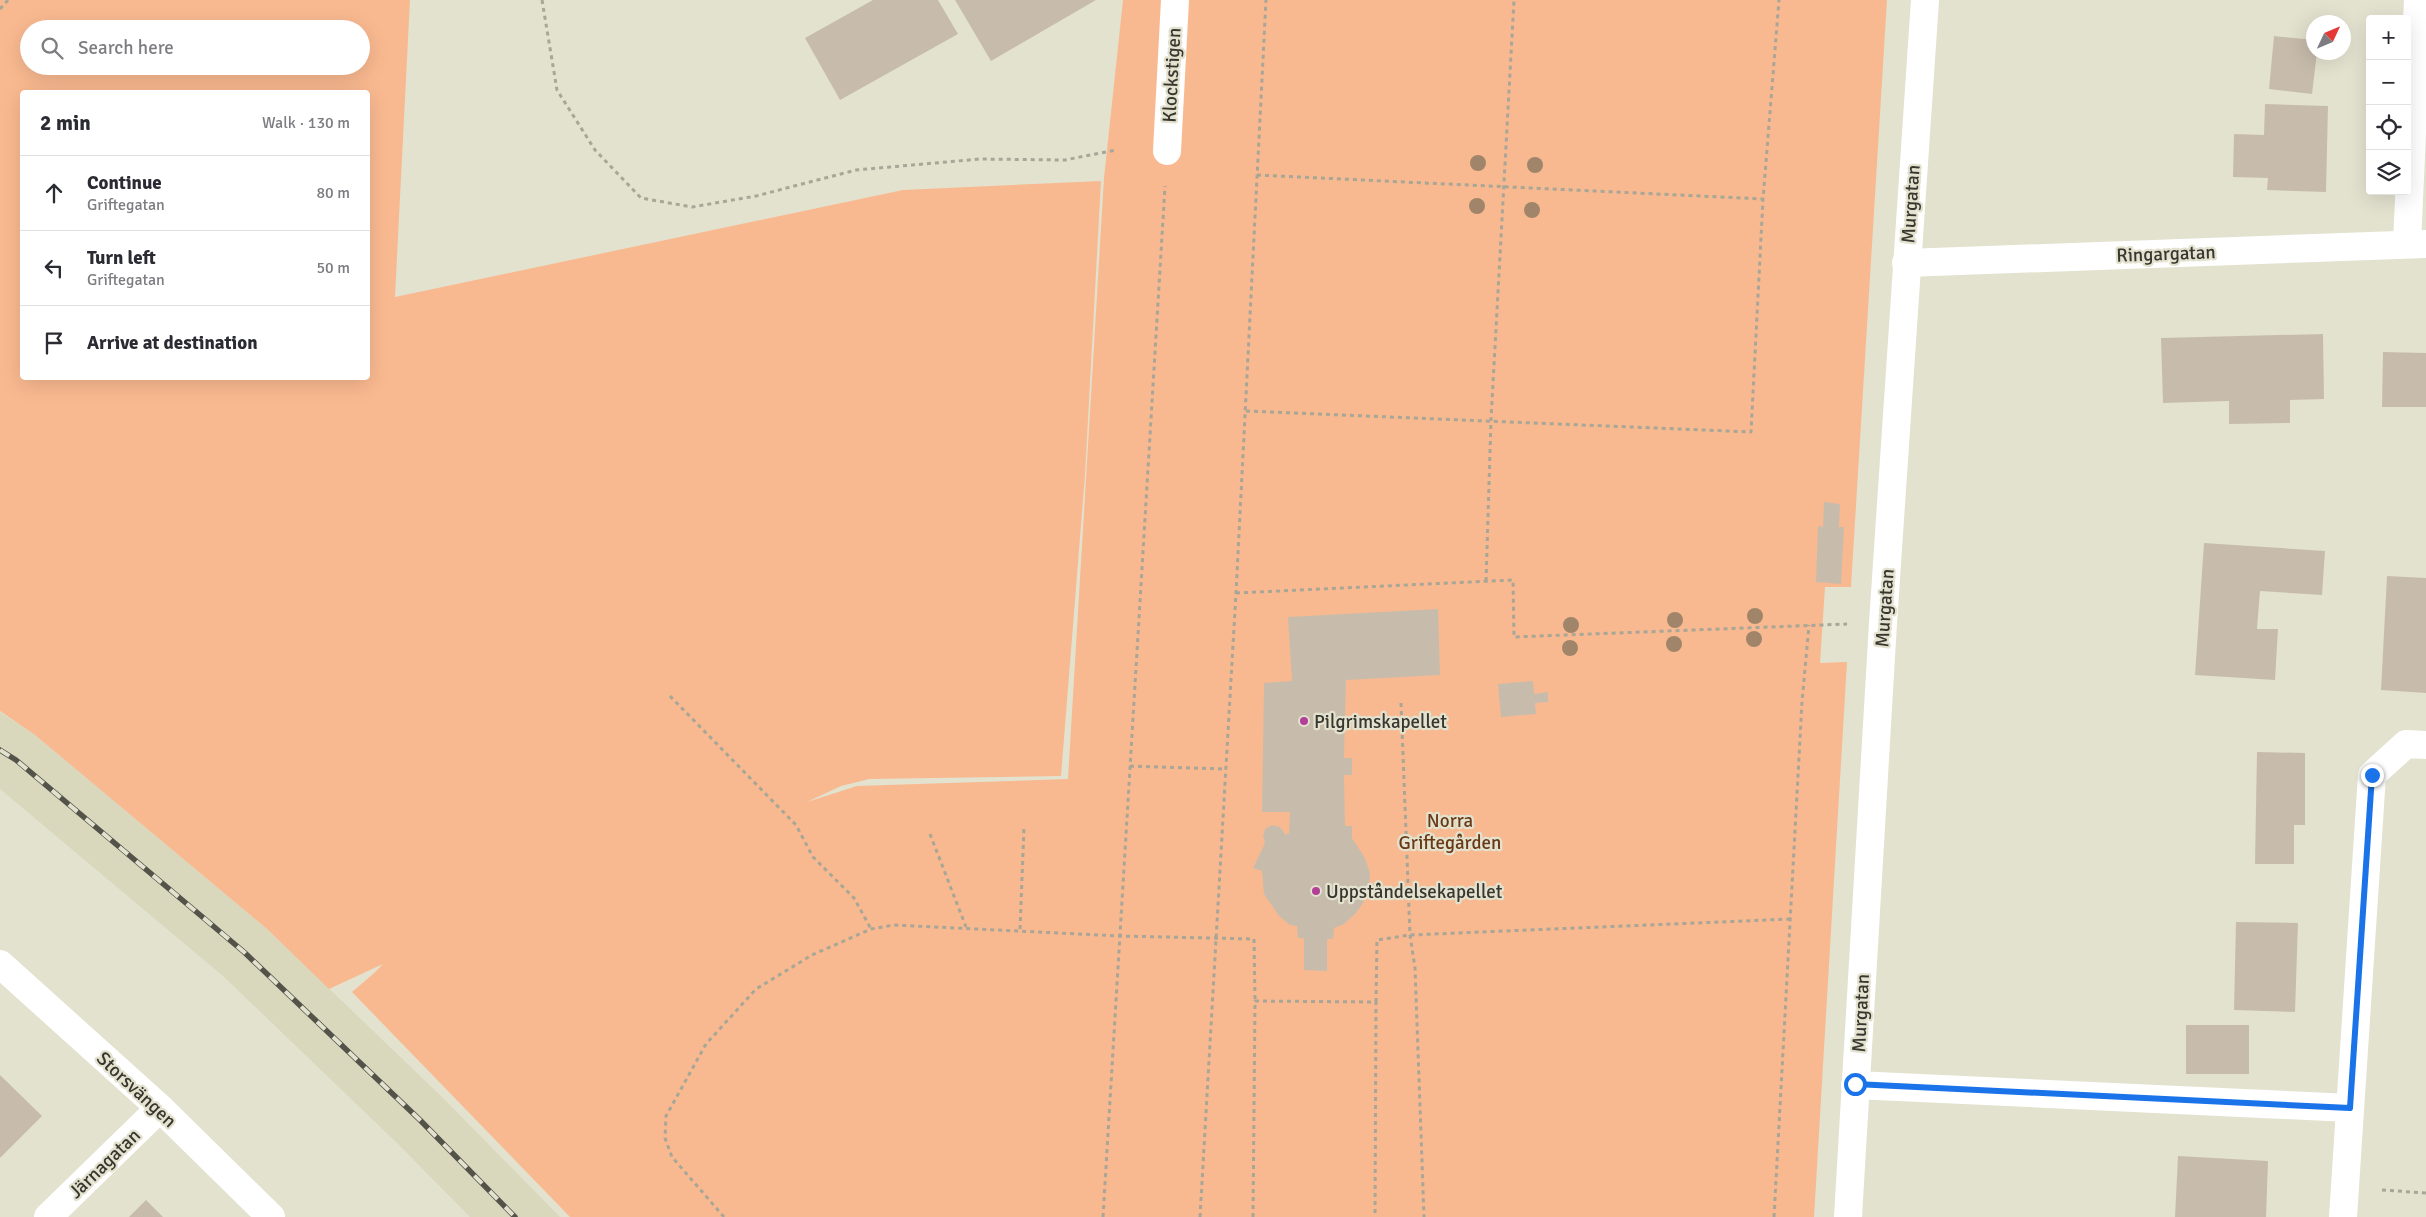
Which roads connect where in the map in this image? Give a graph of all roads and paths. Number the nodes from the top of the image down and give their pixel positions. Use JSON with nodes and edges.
{"nodes":[{"id":1,"x":8,"y":0,"type":"edge"},
{"id":2,"x":542,"y":0,"type":"edge"},
{"id":3,"x":1175,"y":0,"type":"edge"},
{"id":4,"x":1266,"y":0,"type":"edge"},
{"id":5,"x":1514,"y":0,"type":"edge"},
{"id":6,"x":1779,"y":0,"type":"edge"},
{"id":7,"x":1924,"y":0,"type":"edge"},
{"id":8,"x":2418,"y":0,"type":"edge"},
{"id":9,"x":0,"y":9,"type":"edge"},
{"id":10,"x":1116,"y":150,"type":"dead end"},
{"id":11,"x":1167,"y":151,"type":"joint"},
{"id":12,"x":1257,"y":175,"type":"junction"},
{"id":13,"x":1504,"y":186,"type":"junction"},
{"id":14,"x":1764,"y":199,"type":"junction"},
{"id":15,"x":2416,"y":244,"type":"edge"},
{"id":16,"x":1906,"y":263,"type":"junction"},
{"id":17,"x":1246,"y":411,"type":"junction"},
{"id":18,"x":1491,"y":420,"type":"junction"},
{"id":19,"x":1486,"y":581,"type":"junction"},
{"id":20,"x":1236,"y":593,"type":"junction"},
{"id":21,"x":1883,"y":623,"type":"junction"},
{"id":22,"x":1809,"y":625,"type":"junction"},
{"id":23,"x":670,"y":696,"type":"dead end"},
{"id":24,"x":1401,"y":702,"type":"dead end"},
{"id":25,"x":2426,"y":745,"type":"edge"},
{"id":26,"x":1130,"y":766,"type":"junction"},
{"id":27,"x":1224,"y":769,"type":"junction"},
{"id":28,"x":1024,"y":827,"type":"dead end"},
{"id":29,"x":930,"y":834,"type":"dead end"},
{"id":30,"x":1791,"y":919,"type":"junction"},
{"id":31,"x":966,"y":927,"type":"junction"},
{"id":32,"x":871,"y":929,"type":"junction"},
{"id":33,"x":1020,"y":930,"type":"junction"},
{"id":34,"x":1410,"y":935,"type":"junction"},
{"id":35,"x":1120,"y":936,"type":"junction"},
{"id":36,"x":1215,"y":939,"type":"junction"},
{"id":37,"x":0,"y":964,"type":"edge"},
{"id":38,"x":1254,"y":1002,"type":"junction"},
{"id":39,"x":1376,"y":1002,"type":"junction"},
{"id":40,"x":1855,"y":1084,"type":"junction"},
{"id":41,"x":160,"y":1108,"type":"junction"},
{"id":42,"x":2350,"y":1108,"type":"junction"},
{"id":43,"x":2344,"y":1188,"type":"junction"},
{"id":44,"x":2426,"y":1193,"type":"edge"},
{"id":45,"x":48,"y":1217,"type":"edge"},
{"id":46,"x":272,"y":1217,"type":"edge"},
{"id":47,"x":724,"y":1217,"type":"edge"},
{"id":48,"x":1103,"y":1217,"type":"edge"},
{"id":49,"x":1200,"y":1217,"type":"edge"},
{"id":50,"x":1253,"y":1217,"type":"edge"},
{"id":51,"x":1375,"y":1217,"type":"edge"},
{"id":52,"x":1424,"y":1217,"type":"edge"},
{"id":53,"x":1774,"y":1217,"type":"edge"},
{"id":54,"x":1848,"y":1217,"type":"edge"},
{"id":55,"x":2343,"y":1217,"type":"edge"}],
"edges":[{"from":1,"to":9,"type":"path"},
{"from":2,"to":10,"type":"path"},
{"from":3,"to":11,"type":"street","name":"Klockstigen"},
{"from":4,"to":12,"type":"path"},
{"from":5,"to":13,"type":"path"},
{"from":6,"to":14,"type":"path"},
{"from":7,"to":16,"type":"street","name":"Murgatan"},
{"from":8,"to":15,"type":"street"},
{"from":11,"to":26,"type":"path"},
{"from":12,"to":13,"type":"path"},
{"from":12,"to":17,"type":"path"},
{"from":13,"to":14,"type":"path"},
{"from":13,"to":18,"type":"path"},
{"from":14,"to":18,"type":"path"},
{"from":15,"to":16,"type":"street","name":"Ringargatan"},
{"from":16,"to":21,"type":"street","name":"Murgatan"},
{"from":17,"to":18,"type":"path"},
{"from":17,"to":20,"type":"path"},
{"from":18,"to":19,"type":"path"},
{"from":19,"to":20,"type":"path"},
{"from":19,"to":22,"type":"path"},
{"from":20,"to":27,"type":"path"},
{"from":21,"to":22,"type":"path"},
{"from":21,"to":40,"type":"street","name":"Murgatan"},
{"from":22,"to":30,"type":"path"},
{"from":23,"to":32,"type":"path"},
{"from":24,"to":34,"type":"path"},
{"from":25,"to":42,"type":"street"},
{"from":26,"to":27,"type":"path"},
{"from":26,"to":35,"type":"path"},
{"from":27,"to":36,"type":"path"},
{"from":28,"to":33,"type":"path"},
{"from":29,"to":31,"type":"path"},
{"from":30,"to":34,"type":"path"},
{"from":30,"to":53,"type":"path"},
{"from":31,"to":32,"type":"path"},
{"from":31,"to":33,"type":"path"},
{"from":32,"to":47,"type":"path"},
{"from":33,"to":35,"type":"path"},
{"from":34,"to":39,"type":"path"},
{"from":34,"to":52,"type":"path"},
{"from":35,"to":36,"type":"path"},
{"from":35,"to":48,"type":"path"},
{"from":36,"to":38,"type":"path"},
{"from":36,"to":49,"type":"path"},
{"from":37,"to":41,"type":"street","name":"Storsvängen"},
{"from":38,"to":39,"type":"path"},
{"from":38,"to":50,"type":"path"},
{"from":39,"to":51,"type":"path"},
{"from":40,"to":42,"type":"street"},
{"from":40,"to":54,"type":"street","name":"Murgatan"},
{"from":41,"to":45,"type":"street","name":"Järnagatan"},
{"from":41,"to":46,"type":"street","name":"Storsvängen"},
{"from":42,"to":43,"type":"street"},
{"from":43,"to":44,"type":"path"},
{"from":43,"to":55,"type":"street"}]}
